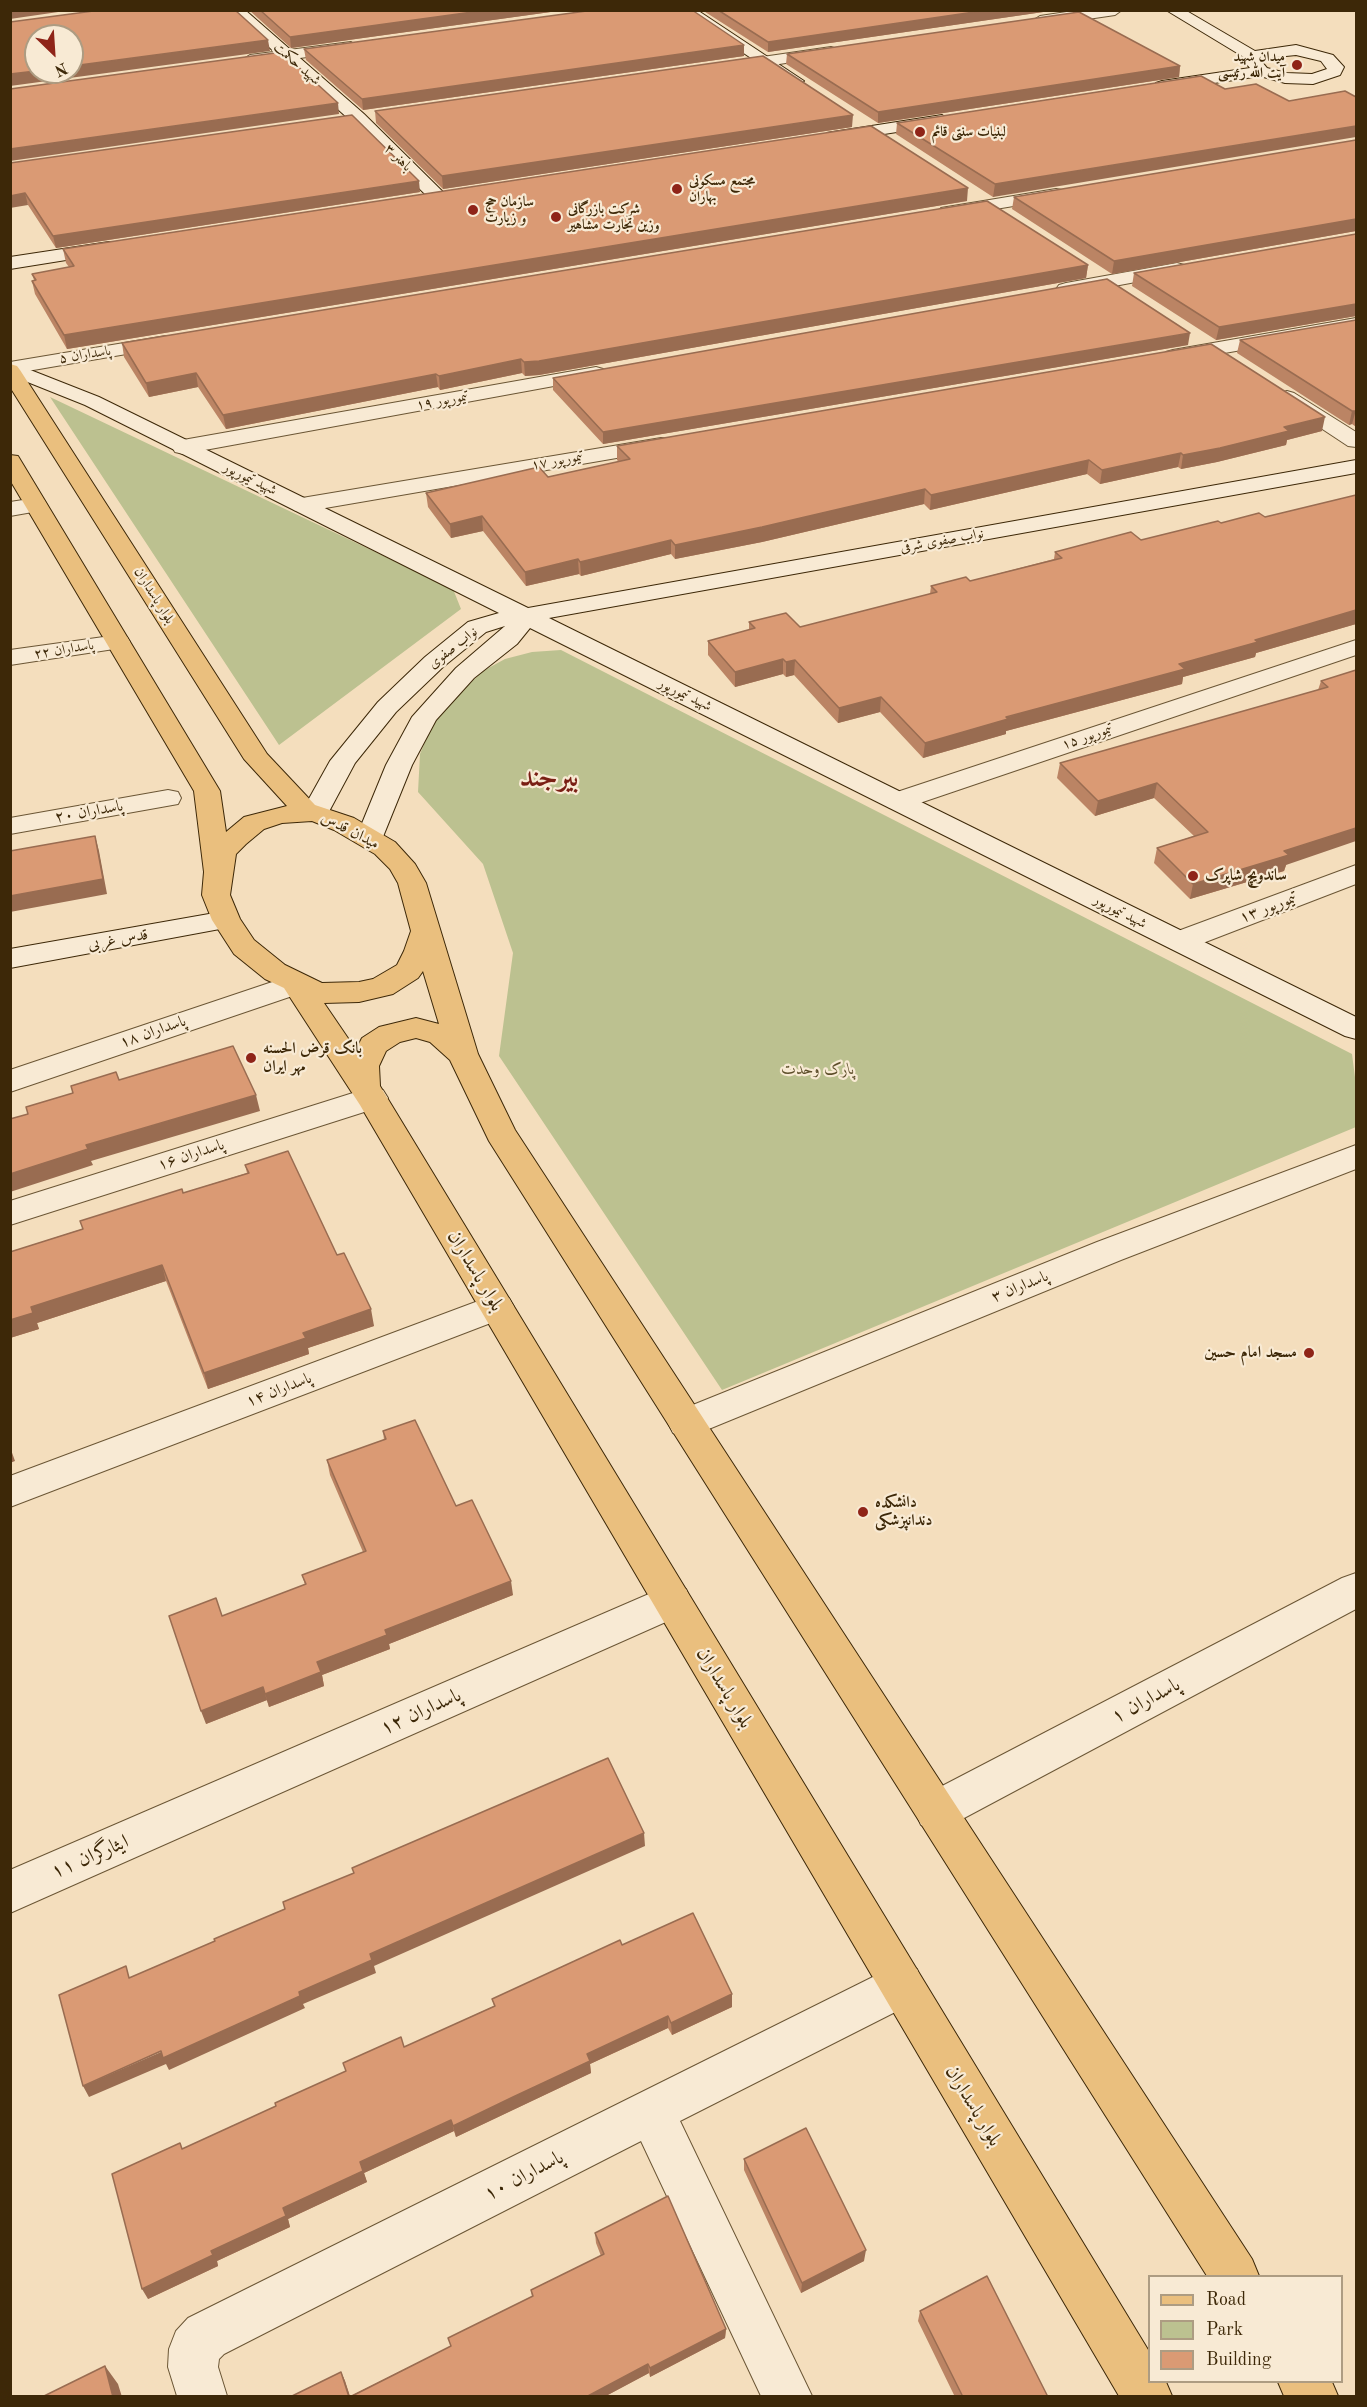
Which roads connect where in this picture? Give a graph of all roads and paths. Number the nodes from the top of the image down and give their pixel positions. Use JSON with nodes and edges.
{"nodes":[{"id":1,"x":236,"y":10,"type":"edge"},
{"id":2,"x":686,"y":10,"type":"edge"},
{"id":3,"x":1115,"y":10,"type":"edge"},
{"id":4,"x":1173,"y":10,"type":"edge"},
{"id":5,"x":1027,"y":23,"type":"edge"},
{"id":6,"x":1262,"y":39,"type":"dead end"},
{"id":7,"x":366,"y":45,"type":"edge"},
{"id":8,"x":846,"y":50,"type":"edge"},
{"id":9,"x":1283,"y":50,"type":"junction"},
{"id":10,"x":287,"y":55,"type":"junction"},
{"id":11,"x":1347,"y":55,"type":"dead end"},
{"id":12,"x":766,"y":62,"type":"junction"},
{"id":13,"x":230,"y":63,"type":"edge"},
{"id":14,"x":1258,"y":64,"type":"junction"},
{"id":15,"x":707,"y":70,"type":"edge"},
{"id":16,"x":1336,"y":75,"type":"junction"},
{"id":17,"x":1143,"y":89,"type":"edge"},
{"id":18,"x":814,"y":93,"type":"edge"},
{"id":19,"x":381,"y":115,"type":"edge"},
{"id":20,"x":358,"y":118,"type":"junction"},
{"id":21,"x":854,"y":118,"type":"dead end"},
{"id":22,"x":955,"y":118,"type":"edge"},
{"id":23,"x":335,"y":122,"type":"edge"},
{"id":24,"x":873,"y":130,"type":"junction"},
{"id":25,"x":814,"y":139,"type":"edge"},
{"id":26,"x":893,"y":143,"type":"edge"},
{"id":27,"x":1072,"y":191,"type":"edge"},
{"id":28,"x":971,"y":192,"type":"dead end"},
{"id":29,"x":415,"y":201,"type":"edge"},
{"id":30,"x":991,"y":205,"type":"junction"},
{"id":31,"x":933,"y":214,"type":"edge"},
{"id":32,"x":1010,"y":218,"type":"edge"},
{"id":33,"x":126,"y":245,"type":"edge"},
{"id":34,"x":10,"y":263,"type":"edge"},
{"id":35,"x":1191,"y":267,"type":"edge"},
{"id":36,"x":1089,"y":268,"type":"dead end"},
{"id":37,"x":1108,"y":281,"type":"junction"},
{"id":38,"x":1050,"y":291,"type":"edge"},
{"id":39,"x":1137,"y":300,"type":"edge"},
{"id":40,"x":1356,"y":324,"type":"edge"},
{"id":41,"x":1185,"y":331,"type":"edge"},
{"id":42,"x":186,"y":339,"type":"edge"},
{"id":43,"x":1214,"y":349,"type":"junction"},
{"id":44,"x":1155,"y":359,"type":"edge"},
{"id":45,"x":1233,"y":362,"type":"edge"},
{"id":46,"x":10,"y":369,"type":"edge"},
{"id":47,"x":618,"y":369,"type":"edge"},
{"id":48,"x":1271,"y":386,"type":"edge"},
{"id":49,"x":685,"y":440,"type":"edge"},
{"id":50,"x":1356,"y":441,"type":"edge"},
{"id":51,"x":183,"y":447,"type":"junction"},
{"id":52,"x":10,"y":461,"type":"edge"},
{"id":53,"x":1356,"y":466,"type":"edge"},
{"id":54,"x":36,"y":505,"type":"junction"},
{"id":55,"x":302,"y":505,"type":"junction"},
{"id":56,"x":10,"y":508,"type":"edge"},
{"id":57,"x":527,"y":616,"type":"junction"},
{"id":58,"x":118,"y":642,"type":"junction"},
{"id":59,"x":1356,"y":647,"type":"edge"},
{"id":60,"x":10,"y":658,"type":"edge"},
{"id":61,"x":168,"y":798,"type":"dead end"},
{"id":62,"x":898,"y":801,"type":"junction"},
{"id":63,"x":311,"y":813,"type":"junction"},
{"id":64,"x":10,"y":826,"type":"edge"},
{"id":65,"x":370,"y":838,"type":"junction"},
{"id":66,"x":218,"y":872,"type":"junction"},
{"id":67,"x":1356,"y":874,"type":"edge"},
{"id":68,"x":226,"y":920,"type":"junction"},
{"id":69,"x":425,"y":931,"type":"junction"},
{"id":70,"x":1180,"y":941,"type":"junction"},
{"id":71,"x":10,"y":959,"type":"edge"},
{"id":72,"x":296,"y":984,"type":"junction"},
{"id":73,"x":1356,"y":1029,"type":"edge"},
{"id":74,"x":463,"y":1054,"type":"junction"},
{"id":75,"x":10,"y":1081,"type":"edge"},
{"id":76,"x":368,"y":1092,"type":"junction"},
{"id":77,"x":1356,"y":1157,"type":"edge"},
{"id":78,"x":10,"y":1213,"type":"edge"},
{"id":79,"x":497,"y":1307,"type":"junction"},
{"id":80,"x":686,"y":1423,"type":"junction"},
{"id":81,"x":10,"y":1492,"type":"edge"},
{"id":82,"x":1356,"y":1590,"type":"edge"},
{"id":83,"x":672,"y":1600,"type":"junction"},
{"id":84,"x":936,"y":1811,"type":"junction"},
{"id":85,"x":170,"y":1823,"type":"joint"},
{"id":86,"x":10,"y":1892,"type":"edge"},
{"id":87,"x":901,"y":1985,"type":"junction"},
{"id":88,"x":651,"y":2112,"type":"junction"},
{"id":89,"x":1234,"y":2275,"type":"edge"},
{"id":90,"x":1304,"y":2383,"type":"edge"},
{"id":91,"x":202,"y":2397,"type":"edge"},
{"id":92,"x":787,"y":2397,"type":"edge"},
{"id":93,"x":1146,"y":2397,"type":"edge"},
{"id":94,"x":1313,"y":2397,"type":"edge"}],
"edges":[{"from":1,"to":10,"type":"street","name":"شهید حکمت"},
{"from":2,"to":12,"type":"street"},
{"from":3,"to":5,"type":"street"},
{"from":4,"to":14,"type":"street"},
{"from":6,"to":9,"type":"street"},
{"from":7,"to":10,"type":"street"},
{"from":8,"to":12,"type":"street"},
{"from":9,"to":14,"type":"street"},
{"from":9,"to":16,"type":"street"},
{"from":10,"to":13,"type":"street"},
{"from":10,"to":20,"type":"street","name":"شهید حکمت"},
{"from":11,"to":16,"type":"street"},
{"from":12,"to":15,"type":"street"},
{"from":12,"to":18,"type":"street"},
{"from":14,"to":16,"type":"street"},
{"from":14,"to":17,"type":"street"},
{"from":19,"to":20,"type":"street"},
{"from":20,"to":23,"type":"street"},
{"from":20,"to":29,"type":"street","name":"باهنر ۳"},
{"from":21,"to":24,"type":"street"},
{"from":22,"to":24,"type":"street"},
{"from":24,"to":25,"type":"street"},
{"from":24,"to":26,"type":"street"},
{"from":27,"to":30,"type":"street"},
{"from":28,"to":30,"type":"street"},
{"from":30,"to":31,"type":"street"},
{"from":30,"to":32,"type":"street"},
{"from":33,"to":34,"type":"street"},
{"from":35,"to":37,"type":"street"},
{"from":36,"to":37,"type":"street"},
{"from":37,"to":38,"type":"street"},
{"from":37,"to":39,"type":"street"},
{"from":40,"to":43,"type":"street"},
{"from":41,"to":43,"type":"street"},
{"from":42,"to":46,"type":"street","name":"پاسداران ۵"},
{"from":43,"to":44,"type":"street"},
{"from":43,"to":45,"type":"street"},
{"from":46,"to":51,"type":"street","name":"شهید تیمورپور"},
{"from":46,"to":63,"type":"main road","name":"بلوار پاسداران"},
{"from":47,"to":51,"type":"street","name":"تیمورپور ۱۹"},
{"from":48,"to":50,"type":"street"},
{"from":49,"to":55,"type":"street","name":"تیمورپور ۱۷"},
{"from":51,"to":55,"type":"street","name":"شهید تیمورپور"},
{"from":52,"to":54,"type":"main road"},
{"from":53,"to":57,"type":"street","name":"نواب صفوی شرقی"},
{"from":54,"to":56,"type":"street"},
{"from":54,"to":58,"type":"main road"},
{"from":55,"to":57,"type":"street","name":"شهید تیمورپور"},
{"from":57,"to":62,"type":"street","name":"شهید تیمورپور"},
{"from":57,"to":63,"type":"street","name":"نواب صفوی"},
{"from":57,"to":65,"type":"street","name":"نواب صفوی"},
{"from":58,"to":60,"type":"street","name":"پاسداران ۲۲"},
{"from":58,"to":66,"type":"main road"},
{"from":59,"to":62,"type":"street","name":"تیمورپور ۱۵"},
{"from":61,"to":64,"type":"street","name":"پاسداران ۲۰"},
{"from":62,"to":70,"type":"street","name":"شهید تیمورپور"},
{"from":63,"to":65,"type":"main road","name":"میدان قدس"},
{"from":63,"to":66,"type":"main road","name":"میدان قدس"},
{"from":65,"to":69,"type":"main road","name":"میدان قدس"},
{"from":66,"to":68,"type":"main road","name":"میدان قدس"},
{"from":67,"to":70,"type":"street","name":"تیمورپور ۱۳"},
{"from":68,"to":71,"type":"street","name":"قدس غربی"},
{"from":68,"to":72,"type":"main road","name":"میدان قدس"},
{"from":69,"to":72,"type":"main road","name":"میدان قدس"},
{"from":69,"to":74,"type":"main road"},
{"from":70,"to":73,"type":"street","name":"شهید تیمورپور"},
{"from":72,"to":75,"type":"street","name":"پاسداران ۱۸"},
{"from":72,"to":76,"type":"main road","name":"بلوار پاسداران"},
{"from":74,"to":76,"type":"main road"},
{"from":74,"to":80,"type":"main road"},
{"from":76,"to":78,"type":"street","name":"پاسداران ۱۶"},
{"from":76,"to":79,"type":"main road","name":"بلوار پاسداران"},
{"from":77,"to":80,"type":"street","name":"پاسداران ۳"},
{"from":79,"to":81,"type":"street","name":"پاسداران ۱۴"},
{"from":79,"to":83,"type":"main road","name":"بلوار پاسداران"},
{"from":80,"to":84,"type":"main road"},
{"from":82,"to":84,"type":"street","name":"پاسداران ۱"},
{"from":83,"to":85,"type":"street","name":"پاسداران ۱۲"},
{"from":83,"to":87,"type":"main road","name":"بلوار پاسداران"},
{"from":84,"to":89,"type":"main road"},
{"from":85,"to":86,"type":"street","name":"ایثارگران ۱۱"},
{"from":87,"to":88,"type":"street","name":"پاسداران ۱۰"},
{"from":87,"to":93,"type":"main road","name":"بلوار پاسداران"},
{"from":88,"to":91,"type":"street","name":"پاسداران ۱۰"},
{"from":88,"to":92,"type":"street"},
{"from":90,"to":94,"type":"main road"}]}
